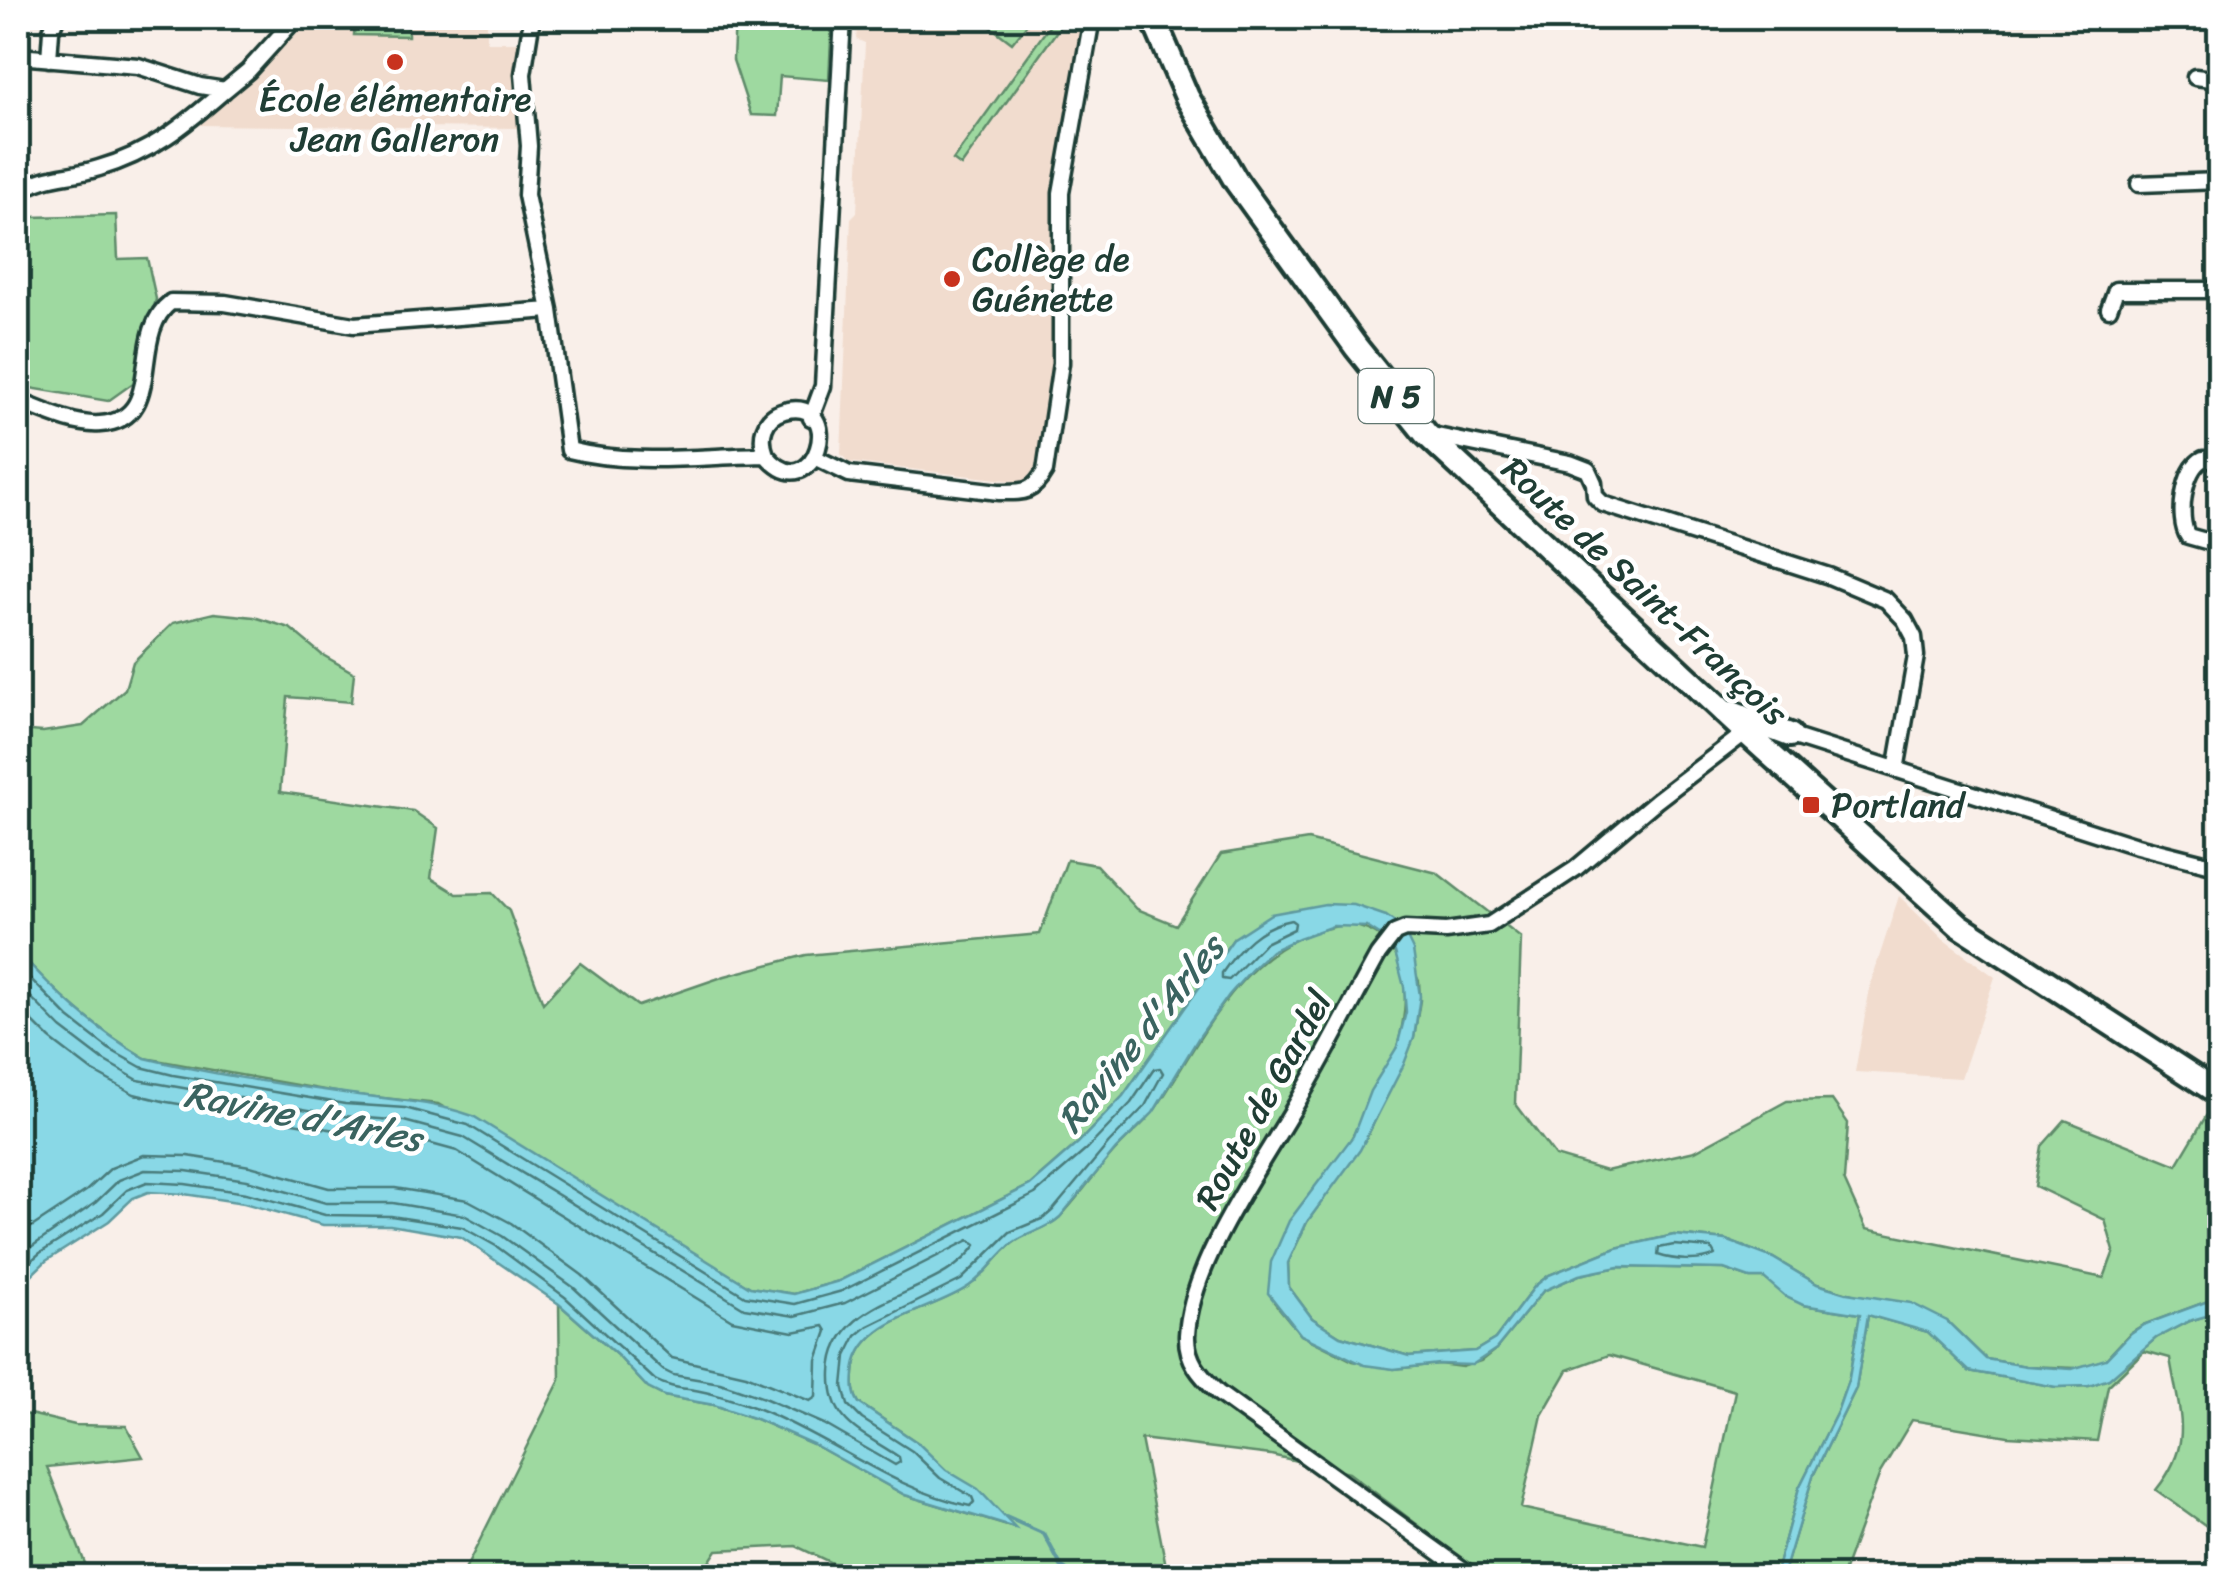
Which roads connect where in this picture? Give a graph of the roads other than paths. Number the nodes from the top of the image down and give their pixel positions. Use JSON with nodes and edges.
{"nodes":[{"id":1,"x":56,"y":18,"type":"edge"},
{"id":2,"x":296,"y":18,"type":"edge"},
{"id":3,"x":532,"y":18,"type":"edge"},
{"id":4,"x":844,"y":18,"type":"edge"},
{"id":5,"x":1092,"y":18,"type":"edge"},
{"id":6,"x":1152,"y":18,"type":"edge"},
{"id":7,"x":18,"y":56,"type":"edge"},
{"id":8,"x":49,"y":59,"type":"junction"},
{"id":9,"x":2195,"y":77,"type":"dead end"},
{"id":10,"x":2220,"y":80,"type":"edge"},
{"id":11,"x":224,"y":90,"type":"junction"},
{"id":12,"x":2220,"y":181,"type":"edge"},
{"id":13,"x":2139,"y":184,"type":"dead end"},
{"id":14,"x":18,"y":192,"type":"edge"},
{"id":15,"x":2220,"y":290,"type":"edge"},
{"id":16,"x":2109,"y":309,"type":"dead end"},
{"id":17,"x":550,"y":310,"type":"junction"},
{"id":18,"x":18,"y":402,"type":"edge"},
{"id":19,"x":811,"y":418,"type":"junction"},
{"id":20,"x":1426,"y":434,"type":"junction"},
{"id":21,"x":766,"y":455,"type":"junction"},
{"id":22,"x":816,"y":458,"type":"junction"},
{"id":23,"x":2220,"y":458,"type":"edge"},
{"id":24,"x":2220,"y":545,"type":"edge"},
{"id":25,"x":1722,"y":709,"type":"junction"},
{"id":26,"x":1798,"y":739,"type":"junction"},
{"id":27,"x":1755,"y":740,"type":"junction"},
{"id":28,"x":1896,"y":770,"type":"junction"},
{"id":29,"x":1793,"y":774,"type":"junction"},
{"id":30,"x":2220,"y":866,"type":"edge"},
{"id":31,"x":2220,"y":1094,"type":"edge"},
{"id":32,"x":1472,"y":1576,"type":"edge"}],
"edges":[{"from":1,"to":8,"type":"street"},
{"from":2,"to":11,"type":"street"},
{"from":3,"to":17,"type":"street"},
{"from":4,"to":19,"type":"street"},
{"from":5,"to":22,"type":"street"},
{"from":6,"to":20,"type":"main road","name":"Route de Saint-François","number":"N 5"},
{"from":7,"to":8,"type":"street"},
{"from":8,"to":11,"type":"street"},
{"from":9,"to":10,"type":"street"},
{"from":11,"to":14,"type":"street"},
{"from":12,"to":13,"type":"street"},
{"from":15,"to":16,"type":"street"},
{"from":17,"to":18,"type":"street"},
{"from":17,"to":21,"type":"street"},
{"from":19,"to":21,"type":"street"},
{"from":19,"to":22,"type":"street"},
{"from":20,"to":25,"type":"main road","name":"Route de Saint-François","number":"N 5"},
{"from":20,"to":28,"type":"street"},
{"from":21,"to":22,"type":"street"},
{"from":23,"to":24,"type":"street"},
{"from":25,"to":26,"type":"main road"},
{"from":25,"to":27,"type":"main road","name":"Route de Saint-François","number":"N 5"},
{"from":26,"to":27,"type":"street"},
{"from":26,"to":28,"type":"street"},
{"from":26,"to":29,"type":"main road"},
{"from":27,"to":29,"type":"main road","name":"Route de Saint-François","number":"N 5"},
{"from":27,"to":32,"type":"street","name":"Route de Gardel"},
{"from":28,"to":30,"type":"street"},
{"from":29,"to":31,"type":"main road","name":"Route de Saint-François","number":"N 5"}]}
